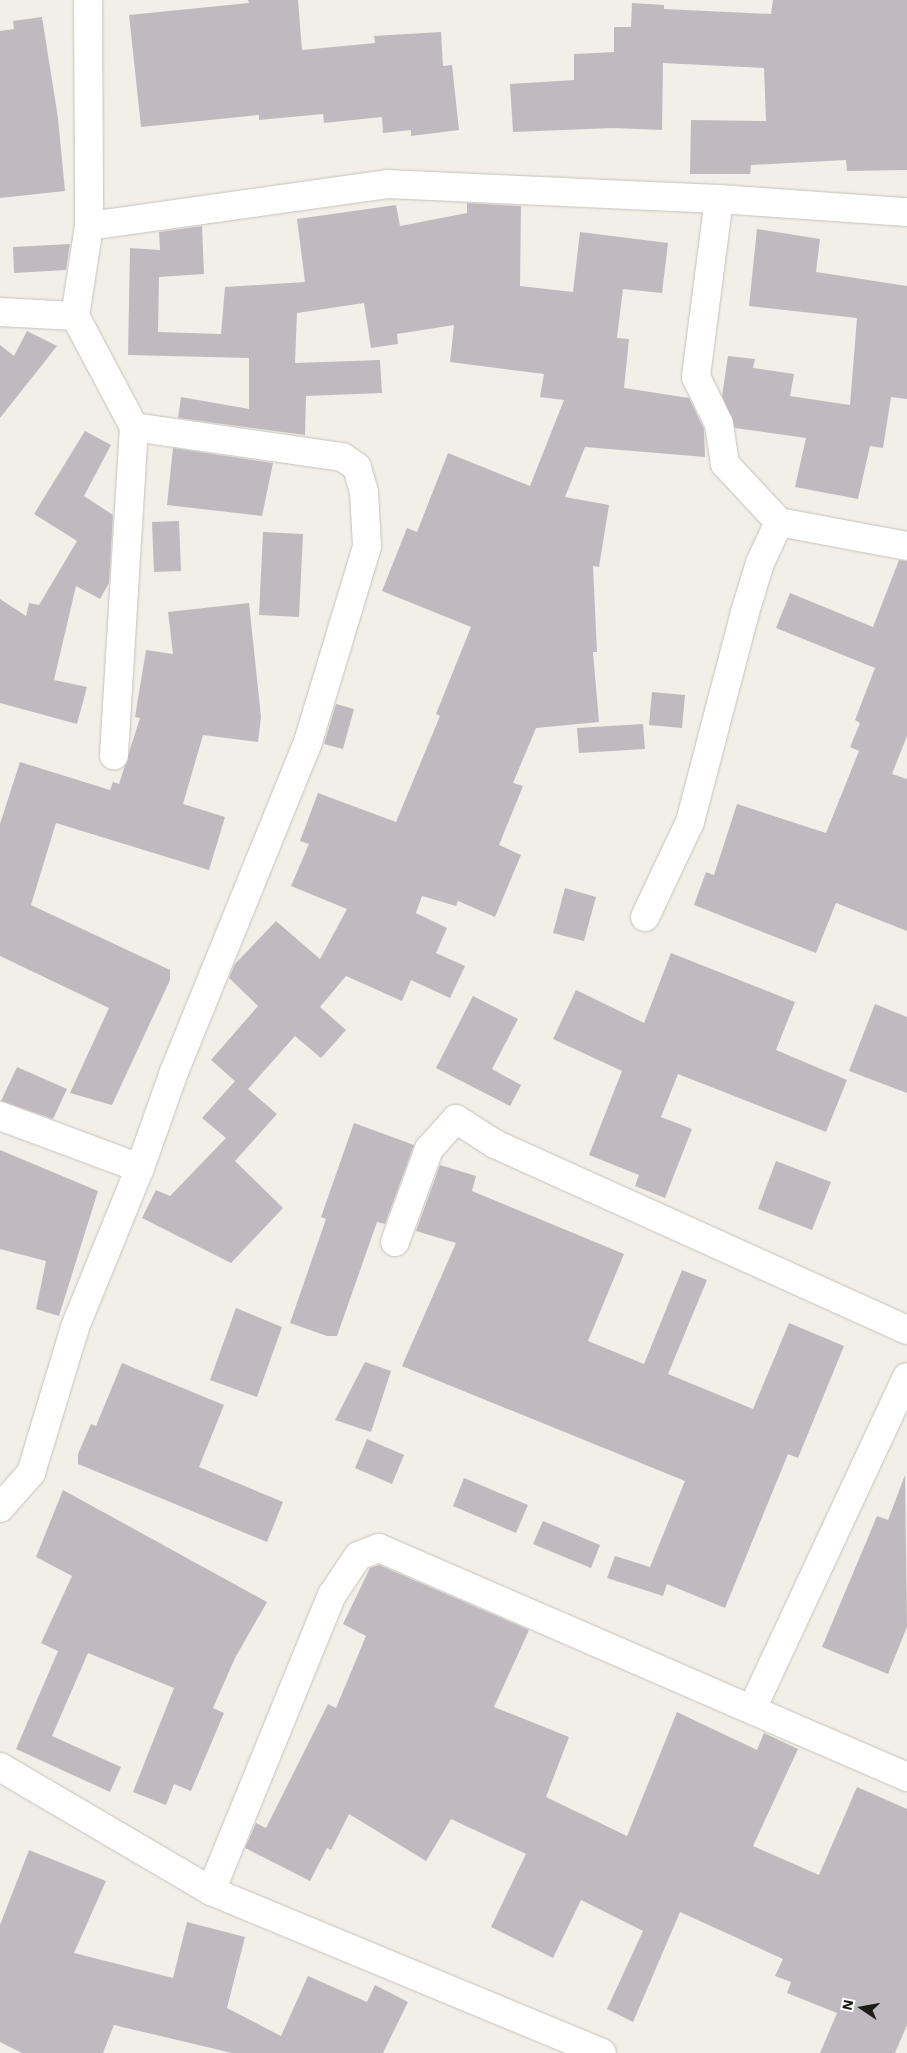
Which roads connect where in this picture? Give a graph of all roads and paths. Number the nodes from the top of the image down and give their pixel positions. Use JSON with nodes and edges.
{"nodes":[{"id":1,"x":88,"y":0,"type":"edge"},
{"id":2,"x":719,"y":199,"type":"junction"},
{"id":3,"x":907,"y":212,"type":"edge"},
{"id":4,"x":89,"y":226,"type":"junction"},
{"id":5,"x":0,"y":312,"type":"edge"},
{"id":6,"x":75,"y":316,"type":"junction"},
{"id":7,"x":134,"y":427,"type":"junction"},
{"id":8,"x":779,"y":522,"type":"junction"},
{"id":9,"x":907,"y":546,"type":"edge"},
{"id":10,"x":114,"y":755,"type":"dead end"},
{"id":11,"x":645,"y":917,"type":"dead end"},
{"id":12,"x":0,"y":1116,"type":"edge"},
{"id":13,"x":140,"y":1168,"type":"junction"},
{"id":14,"x":395,"y":1242,"type":"dead end"},
{"id":15,"x":907,"y":1330,"type":"edge"},
{"id":16,"x":907,"y":1377,"type":"edge"},
{"id":17,"x":1,"y":1504,"type":"edge"},
{"id":18,"x":752,"y":1709,"type":"junction"},
{"id":19,"x":0,"y":1767,"type":"edge"},
{"id":20,"x":907,"y":1777,"type":"edge"},
{"id":21,"x":212,"y":1891,"type":"junction"},
{"id":22,"x":602,"y":2053,"type":"edge"}],
"edges":[{"from":1,"to":4,"type":"street"},
{"from":2,"to":3,"type":"street"},
{"from":2,"to":4,"type":"street"},
{"from":2,"to":8,"type":"street"},
{"from":4,"to":6,"type":"street"},
{"from":5,"to":6,"type":"street"},
{"from":6,"to":7,"type":"street"},
{"from":7,"to":10,"type":"street"},
{"from":7,"to":13,"type":"street"},
{"from":8,"to":9,"type":"street"},
{"from":8,"to":11,"type":"street"},
{"from":12,"to":13,"type":"street"},
{"from":13,"to":17,"type":"street"},
{"from":14,"to":15,"type":"street"},
{"from":16,"to":18,"type":"street"},
{"from":18,"to":20,"type":"street"},
{"from":18,"to":21,"type":"street"},
{"from":19,"to":21,"type":"street"},
{"from":21,"to":22,"type":"street"}]}
